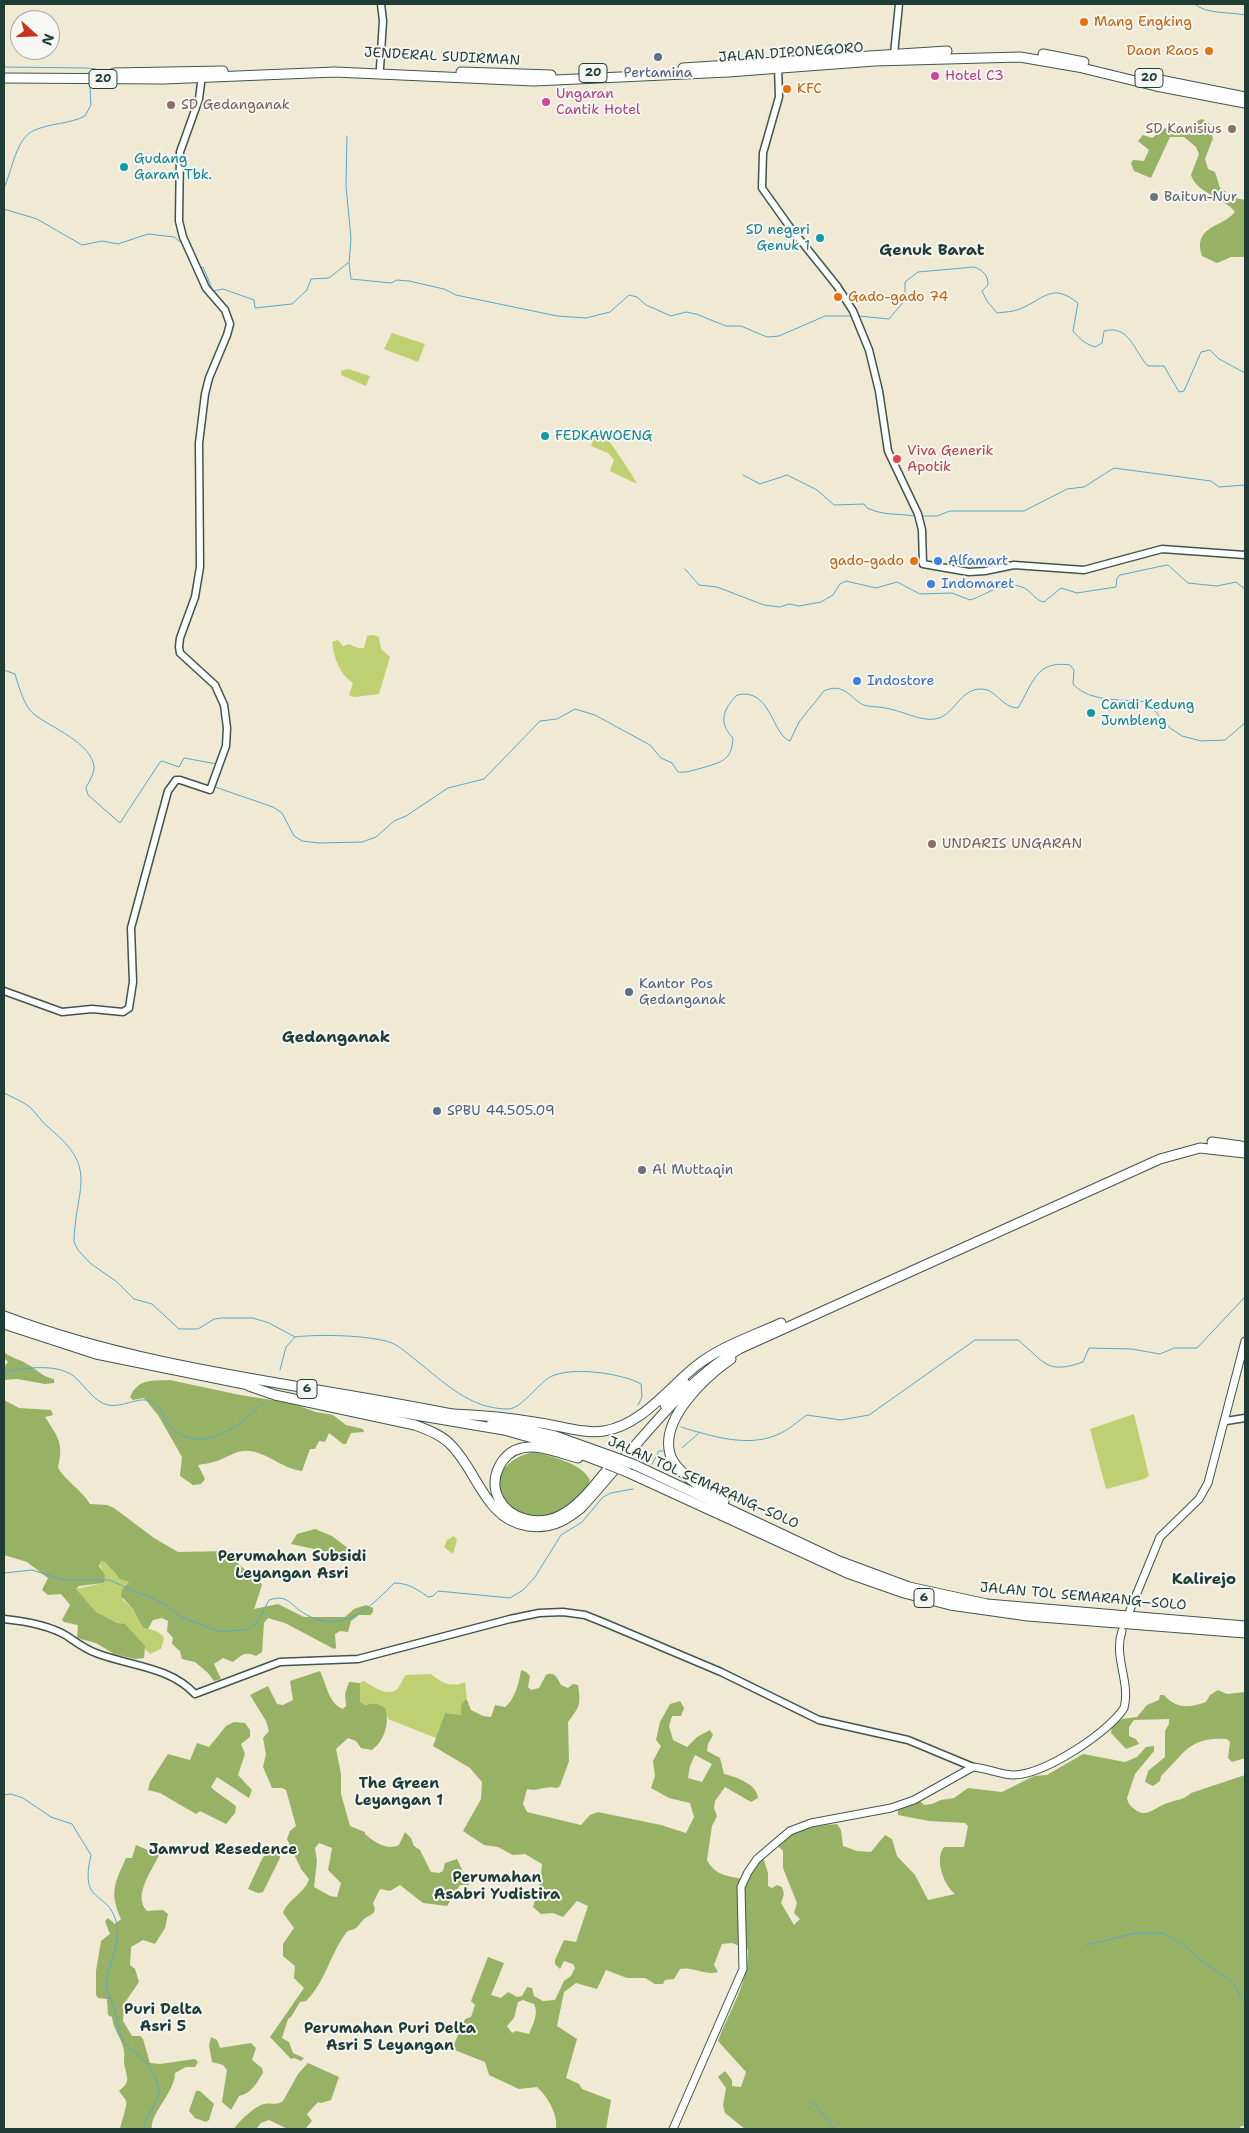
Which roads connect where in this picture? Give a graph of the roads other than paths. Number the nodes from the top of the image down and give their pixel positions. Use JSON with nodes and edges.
{"nodes":[{"id":1,"x":381,"y":4,"type":"edge"},
{"id":2,"x":899,"y":4,"type":"edge"},
{"id":3,"x":894,"y":54,"type":"junction"},
{"id":4,"x":838,"y":61,"type":"junction"},
{"id":5,"x":778,"y":65,"type":"junction"},
{"id":6,"x":380,"y":71,"type":"junction"},
{"id":7,"x":4,"y":72,"type":"edge"},
{"id":8,"x":628,"y":74,"type":"joint"},
{"id":9,"x":202,"y":75,"type":"junction"},
{"id":10,"x":72,"y":76,"type":"junction"},
{"id":11,"x":1127,"y":76,"type":"junction"},
{"id":12,"x":4,"y":78,"type":"edge"},
{"id":13,"x":1196,"y":92,"type":"junction"},
{"id":14,"x":1245,"y":97,"type":"edge"},
{"id":15,"x":1245,"y":103,"type":"edge"},
{"id":16,"x":1245,"y":555,"type":"edge"},
{"id":17,"x":4,"y":991,"type":"edge"},
{"id":18,"x":1245,"y":1147,"type":"edge"},
{"id":19,"x":1245,"y":1153,"type":"edge"},
{"id":20,"x":4,"y":1316,"type":"edge"},
{"id":21,"x":4,"y":1324,"type":"edge"},
{"id":22,"x":783,"y":1329,"type":"junction"},
{"id":23,"x":1245,"y":1341,"type":"edge"},
{"id":24,"x":727,"y":1348,"type":"junction"},
{"id":25,"x":249,"y":1386,"type":"junction"},
{"id":26,"x":453,"y":1414,"type":"junction"},
{"id":27,"x":1245,"y":1418,"type":"edge"},
{"id":28,"x":1226,"y":1421,"type":"junction"},
{"id":29,"x":608,"y":1461,"type":"junction"},
{"id":30,"x":772,"y":1529,"type":"junction"},
{"id":31,"x":1130,"y":1610,"type":"dead end"},
{"id":32,"x":4,"y":1619,"type":"edge"},
{"id":33,"x":1245,"y":1626,"type":"edge"},
{"id":34,"x":1122,"y":1631,"type":"dead end"},
{"id":35,"x":1245,"y":1633,"type":"edge"},
{"id":36,"x":964,"y":1767,"type":"junction"},
{"id":37,"x":672,"y":2129,"type":"edge"}],
"edges":[{"from":1,"to":6,"type":"street"},
{"from":2,"to":3,"type":"street"},
{"from":3,"to":4,"type":"highway","name":"JALAN DIPONEGORO","number":"20"},
{"from":3,"to":11,"type":"highway","name":"JALAN DIPONEGORO","number":"20"},
{"from":4,"to":5,"type":"highway","name":"JALAN DIPONEGORO","number":"20"},
{"from":4,"to":11,"type":"highway","name":"JALAN DIPONEGORO","number":"20"},
{"from":5,"to":8,"type":"highway","name":"JALAN DIPONEGORO","number":"20"},
{"from":5,"to":16,"type":"street"},
{"from":6,"to":8,"type":"highway","name":"JENDERAL SUDIRMAN","number":"20"},
{"from":6,"to":9,"type":"highway","name":"JENDERAL SUDIRMAN","number":"20"},
{"from":6,"to":9,"type":"highway","name":"JENDERAL SUDIRMAN","number":"20"},
{"from":7,"to":10,"type":"highway","name":"JENDERAL SUDIRMAN","number":"20"},
{"from":9,"to":10,"type":"highway","name":"JENDERAL SUDIRMAN","number":"20"},
{"from":9,"to":17,"type":"street"},
{"from":10,"to":12,"type":"highway","name":"JENDERAL SUDIRMAN","number":"20"},
{"from":11,"to":13,"type":"highway","name":"JALAN DIPONEGORO","number":"20"},
{"from":13,"to":14,"type":"highway","name":"JALAN DIPONEGORO","number":"20"},
{"from":13,"to":15,"type":"highway","name":"JALAN DIPONEGORO","number":"20"},
{"from":18,"to":24,"type":"highway"},
{"from":19,"to":22,"type":"highway"},
{"from":20,"to":26,"type":"highway","name":"JALAN TOL SEMARANG–SOLO","number":"6"},
{"from":21,"to":25,"type":"highway","name":"JALAN TOL SEMARANG–SOLO","number":"6"},
{"from":22,"to":25,"type":"highway"},
{"from":22,"to":30,"type":"highway"},
{"from":23,"to":28,"type":"main road"},
{"from":24,"to":26,"type":"highway"},
{"from":24,"to":29,"type":"highway"},
{"from":25,"to":29,"type":"highway","name":"JALAN TOL SEMARANG–SOLO","number":"6"},
{"from":26,"to":29,"type":"highway","name":"JALAN TOL SEMARANG–SOLO","number":"6"},
{"from":27,"to":28,"type":"street"},
{"from":28,"to":31,"type":"main road"},
{"from":29,"to":30,"type":"highway","name":"JALAN TOL SEMARANG–SOLO","number":"6","bridge":true},
{"from":29,"to":35,"type":"highway","name":"JALAN TOL SEMARANG–SOLO","number":"6","bridge":true},
{"from":30,"to":33,"type":"highway","name":"JALAN TOL SEMARANG–SOLO","number":"6"},
{"from":32,"to":36,"type":"street"},
{"from":34,"to":36,"type":"main road"},
{"from":36,"to":37,"type":"main road"}]}
